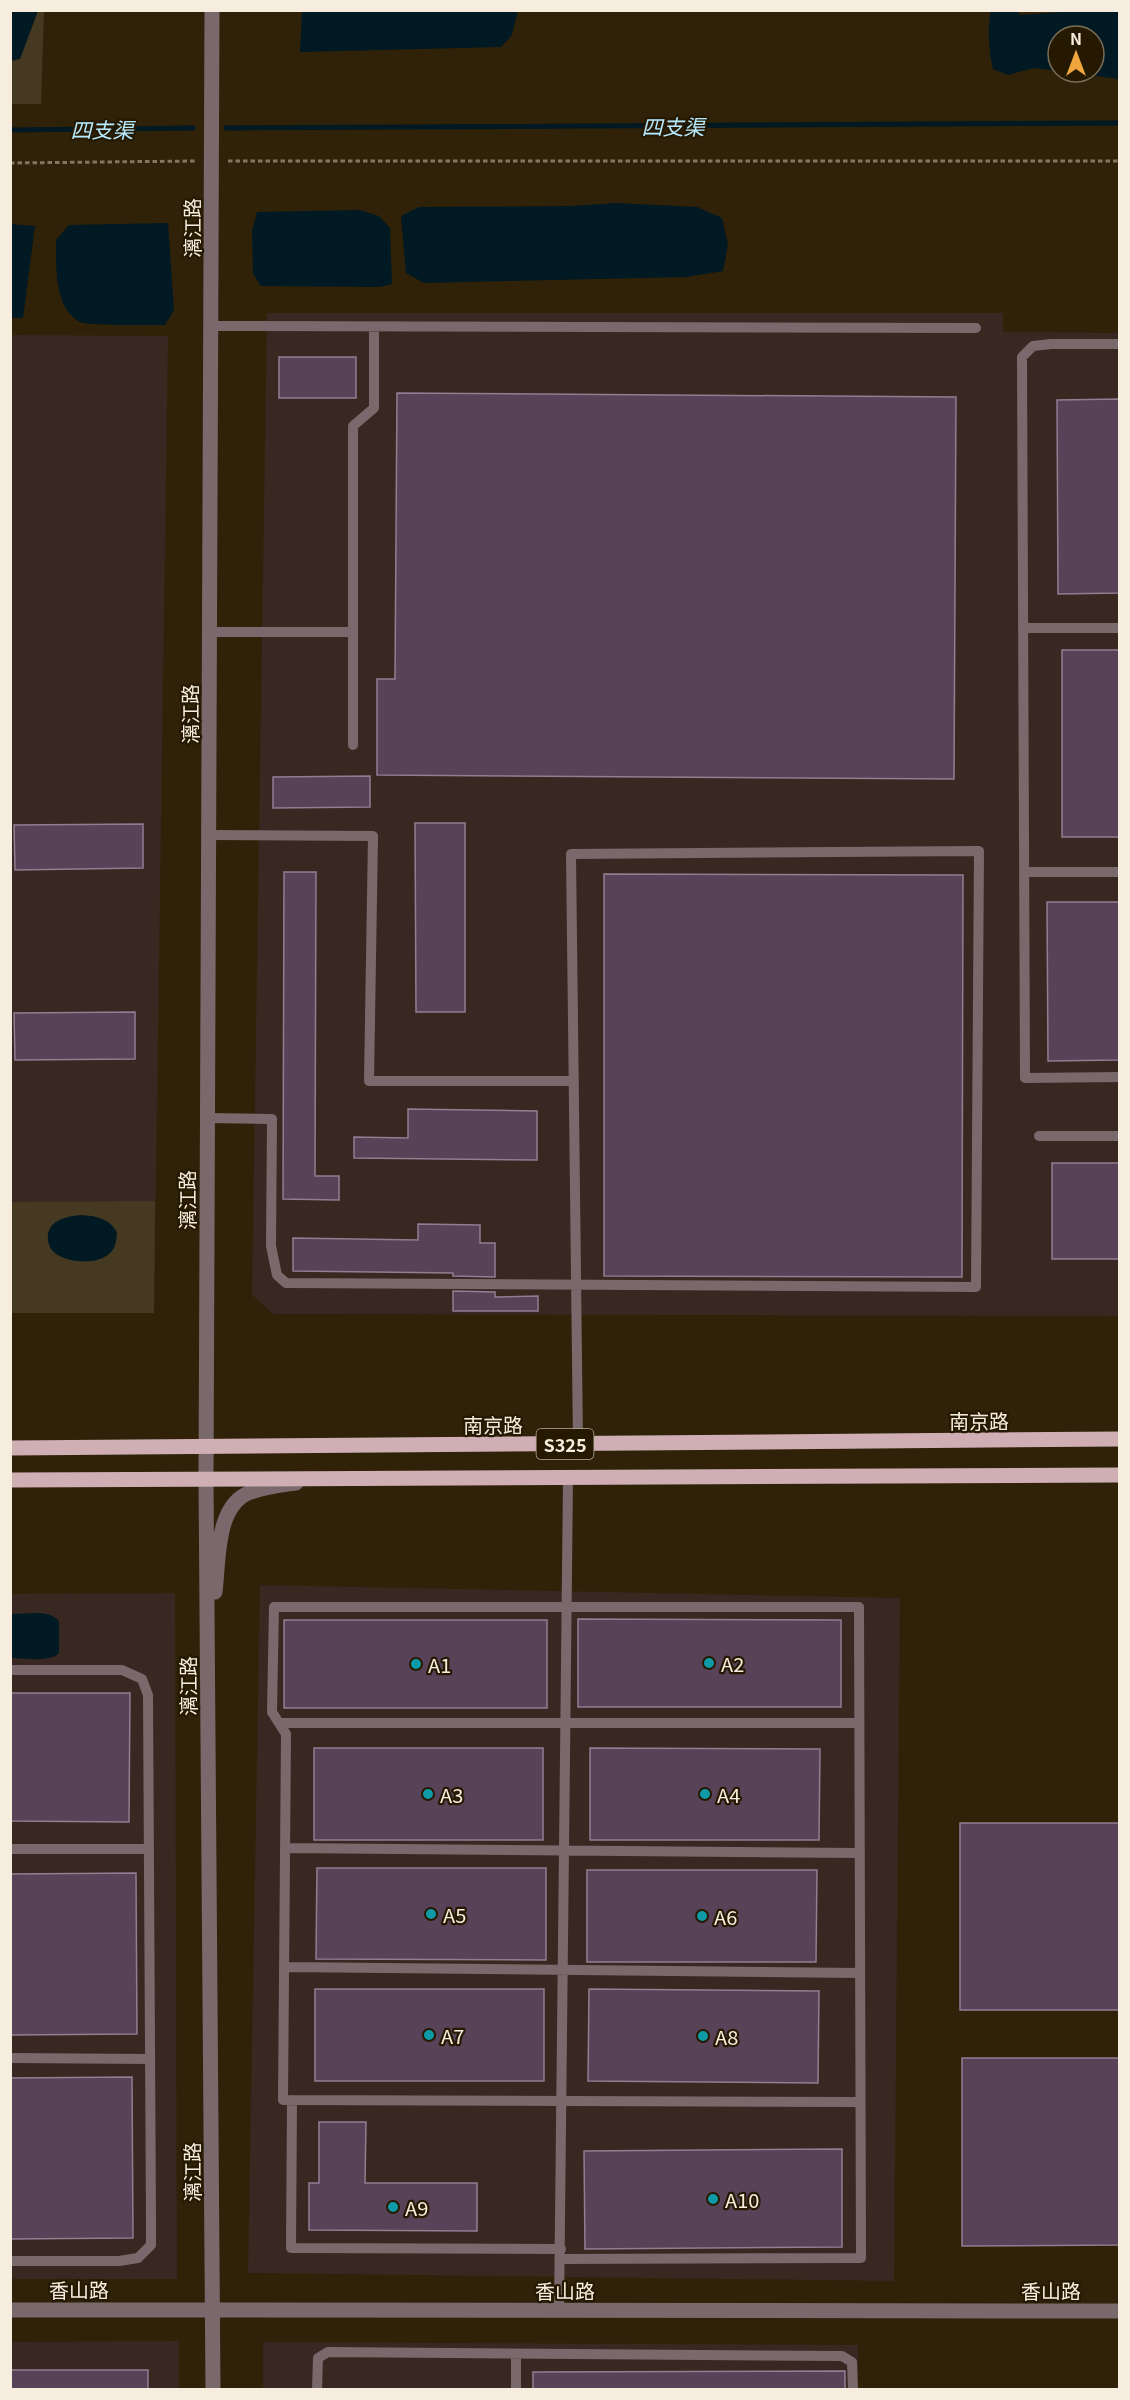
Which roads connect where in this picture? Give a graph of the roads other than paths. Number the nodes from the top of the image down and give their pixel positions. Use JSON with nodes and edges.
{"nodes":[{"id":1,"x":212,"y":10,"type":"edge"},
{"id":2,"x":212,"y":326,"type":"junction"},
{"id":3,"x":374,"y":327,"type":"junction"},
{"id":4,"x":975,"y":328,"type":"dead end"},
{"id":5,"x":1119,"y":344,"type":"edge"},
{"id":6,"x":1023,"y":628,"type":"junction"},
{"id":7,"x":1119,"y":628,"type":"edge"},
{"id":8,"x":210,"y":632,"type":"junction"},
{"id":9,"x":353,"y":632,"type":"junction"},
{"id":10,"x":353,"y":745,"type":"dead end"},
{"id":11,"x":209,"y":835,"type":"junction"},
{"id":12,"x":1024,"y":872,"type":"junction"},
{"id":13,"x":1119,"y":872,"type":"edge"},
{"id":14,"x":1119,"y":1077,"type":"edge"},
{"id":15,"x":574,"y":1082,"type":"junction"},
{"id":16,"x":208,"y":1118,"type":"junction"},
{"id":17,"x":1039,"y":1136,"type":"dead end"},
{"id":18,"x":1119,"y":1136,"type":"edge"},
{"id":19,"x":576,"y":1285,"type":"junction"},
{"id":20,"x":1119,"y":1439,"type":"edge"},
{"id":21,"x":578,"y":1444,"type":"junction"},
{"id":22,"x":206,"y":1447,"type":"junction"},
{"id":23,"x":10,"y":1448,"type":"edge"},
{"id":24,"x":1119,"y":1475,"type":"edge"},
{"id":25,"x":568,"y":1478,"type":"junction"},
{"id":26,"x":315,"y":1479,"type":"junction"},
{"id":27,"x":10,"y":1480,"type":"edge"},
{"id":28,"x":206,"y":1480,"type":"junction"},
{"id":29,"x":566,"y":1607,"type":"junction"},
{"id":30,"x":208,"y":1658,"type":"junction"},
{"id":31,"x":10,"y":1670,"type":"edge"},
{"id":32,"x":279,"y":1723,"type":"junction"},
{"id":33,"x":565,"y":1723,"type":"junction"},
{"id":34,"x":859,"y":1723,"type":"junction"},
{"id":35,"x":285,"y":1848,"type":"junction"},
{"id":36,"x":10,"y":1849,"type":"edge"},
{"id":37,"x":148,"y":1849,"type":"junction"},
{"id":38,"x":564,"y":1850,"type":"junction"},
{"id":39,"x":860,"y":1853,"type":"junction"},
{"id":40,"x":284,"y":1968,"type":"junction"},
{"id":41,"x":563,"y":1970,"type":"junction"},
{"id":42,"x":860,"y":1973,"type":"junction"},
{"id":43,"x":10,"y":2058,"type":"edge"},
{"id":44,"x":150,"y":2059,"type":"junction"},
{"id":45,"x":292,"y":2100,"type":"junction"},
{"id":46,"x":562,"y":2100,"type":"junction"},
{"id":47,"x":860,"y":2102,"type":"junction"},
{"id":48,"x":561,"y":2254,"type":"junction"},
{"id":49,"x":10,"y":2261,"type":"edge"},
{"id":50,"x":10,"y":2310,"type":"edge"},
{"id":51,"x":213,"y":2310,"type":"junction"},
{"id":52,"x":559,"y":2311,"type":"junction"},
{"id":53,"x":1119,"y":2311,"type":"edge"},
{"id":54,"x":516,"y":2354,"type":"junction"},
{"id":55,"x":213,"y":2390,"type":"edge"},
{"id":56,"x":317,"y":2390,"type":"edge"},
{"id":57,"x":516,"y":2390,"type":"edge"},
{"id":58,"x":853,"y":2390,"type":"edge"}],
"edges":[{"from":1,"to":2,"type":"street","name":"漓江路"},
{"from":2,"to":3,"type":"lane"},
{"from":2,"to":8,"type":"street","name":"漓江路"},
{"from":3,"to":4,"type":"lane"},
{"from":3,"to":9,"type":"lane"},
{"from":5,"to":6,"type":"lane"},
{"from":6,"to":7,"type":"lane"},
{"from":6,"to":12,"type":"lane"},
{"from":8,"to":9,"type":"lane"},
{"from":8,"to":11,"type":"street","name":"漓江路"},
{"from":9,"to":10,"type":"lane"},
{"from":11,"to":15,"type":"lane"},
{"from":11,"to":16,"type":"street","name":"漓江路"},
{"from":12,"to":13,"type":"lane"},
{"from":12,"to":14,"type":"lane"},
{"from":15,"to":19,"type":"lane"},
{"from":15,"to":19,"type":"lane"},
{"from":16,"to":19,"type":"lane"},
{"from":16,"to":22,"type":"street","name":"漓江路"},
{"from":17,"to":18,"type":"lane"},
{"from":19,"to":21,"type":"lane"},
{"from":20,"to":21,"type":"main road","name":"南京路","number":"S325"},
{"from":21,"to":22,"type":"main road","name":"南京路","number":"S325"},
{"from":22,"to":23,"type":"main road","name":"南京路","number":"S325"},
{"from":22,"to":28,"type":"street","name":"漓江路"},
{"from":24,"to":25,"type":"main road","number":"S325"},
{"from":25,"to":26,"type":"main road","number":"S325"},
{"from":25,"to":29,"type":"lane"},
{"from":26,"to":28,"type":"main road","number":"S325"},
{"from":26,"to":30,"type":"street"},
{"from":27,"to":28,"type":"main road","number":"S325"},
{"from":28,"to":30,"type":"street","name":"漓江路"},
{"from":29,"to":32,"type":"lane"},
{"from":29,"to":33,"type":"lane"},
{"from":29,"to":34,"type":"lane"},
{"from":30,"to":51,"type":"street","name":"漓江路"},
{"from":31,"to":37,"type":"lane"},
{"from":32,"to":33,"type":"lane"},
{"from":32,"to":35,"type":"lane"},
{"from":33,"to":34,"type":"lane"},
{"from":33,"to":38,"type":"lane"},
{"from":34,"to":39,"type":"lane"},
{"from":35,"to":38,"type":"lane"},
{"from":35,"to":40,"type":"lane"},
{"from":36,"to":37,"type":"lane"},
{"from":37,"to":44,"type":"lane"},
{"from":38,"to":39,"type":"lane"},
{"from":38,"to":41,"type":"lane"},
{"from":39,"to":42,"type":"lane"},
{"from":40,"to":41,"type":"lane"},
{"from":40,"to":45,"type":"lane"},
{"from":41,"to":42,"type":"lane"},
{"from":41,"to":46,"type":"lane"},
{"from":42,"to":47,"type":"lane"},
{"from":43,"to":44,"type":"lane"},
{"from":44,"to":49,"type":"lane"},
{"from":45,"to":46,"type":"lane"},
{"from":45,"to":48,"type":"lane"},
{"from":46,"to":47,"type":"lane"},
{"from":46,"to":48,"type":"lane"},
{"from":47,"to":48,"type":"lane"},
{"from":48,"to":52,"type":"lane"},
{"from":50,"to":51,"type":"street","name":"香山路"},
{"from":51,"to":52,"type":"street","name":"香山路"},
{"from":51,"to":55,"type":"street","name":"漓江路"},
{"from":52,"to":53,"type":"street","name":"香山路"},
{"from":54,"to":56,"type":"lane"},
{"from":54,"to":57,"type":"lane"},
{"from":54,"to":58,"type":"lane"}]}
